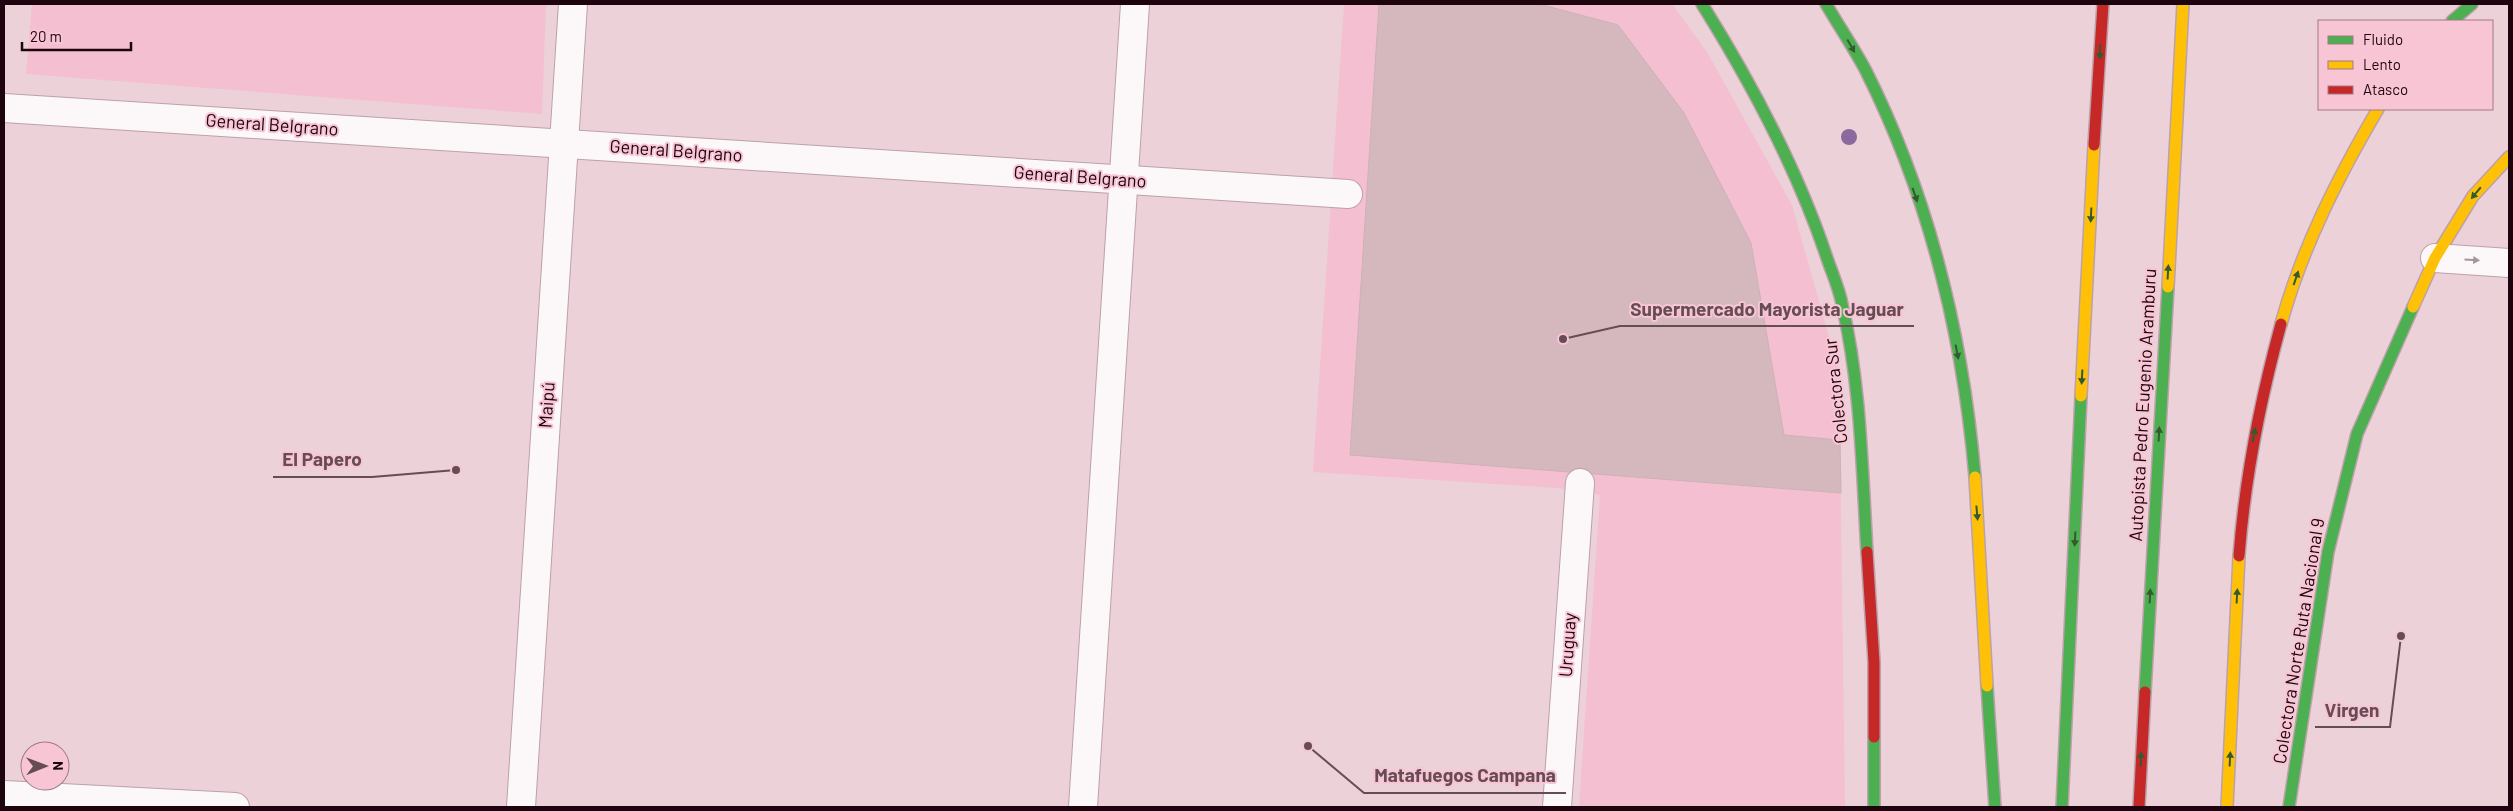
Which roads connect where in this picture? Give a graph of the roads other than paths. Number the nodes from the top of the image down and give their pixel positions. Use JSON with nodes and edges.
{"nodes":[{"id":1,"x":573,"y":4,"type":"edge"},
{"id":2,"x":1135,"y":4,"type":"edge"},
{"id":3,"x":1702,"y":4,"type":"edge"},
{"id":4,"x":1826,"y":4,"type":"edge"},
{"id":5,"x":2103,"y":4,"type":"edge"},
{"id":6,"x":2182,"y":4,"type":"edge"},
{"id":7,"x":2472,"y":4,"type":"edge"},
{"id":8,"x":2453,"y":20,"type":"edge"},
{"id":9,"x":4,"y":108,"type":"edge"},
{"id":10,"x":2377,"y":110,"type":"edge"},
{"id":11,"x":564,"y":144,"type":"junction"},
{"id":12,"x":2509,"y":157,"type":"edge"},
{"id":13,"x":1123,"y":180,"type":"junction"},
{"id":14,"x":1348,"y":194,"type":"dead end"},
{"id":15,"x":2434,"y":258,"type":"junction"},
{"id":16,"x":2509,"y":263,"type":"edge"},
{"id":17,"x":1580,"y":483,"type":"dead end"},
{"id":18,"x":4,"y":795,"type":"edge"},
{"id":19,"x":235,"y":807,"type":"edge"},
{"id":20,"x":521,"y":807,"type":"edge"},
{"id":21,"x":1083,"y":807,"type":"edge"},
{"id":22,"x":1557,"y":807,"type":"edge"},
{"id":23,"x":1874,"y":807,"type":"edge"},
{"id":24,"x":1995,"y":807,"type":"edge"},
{"id":25,"x":2062,"y":807,"type":"edge"},
{"id":26,"x":2139,"y":807,"type":"edge"},
{"id":27,"x":2227,"y":807,"type":"edge"},
{"id":28,"x":2289,"y":807,"type":"edge"}],
"edges":[{"from":1,"to":11,"type":"street","name":"Maipú"},
{"from":2,"to":13,"type":"street"},
{"from":3,"to":23,"type":"main road","name":"Colectora Sur"},
{"from":4,"to":24,"type":"main road","one_way":true},
{"from":5,"to":25,"type":"main road","one_way":true},
{"from":26,"to":6,"type":"main road","name":"Autopista Pedro Eugenio Aramburu","one_way":true},
{"from":7,"to":8,"type":"main road"},
{"from":9,"to":11,"type":"street","name":"General Belgrano"},
{"from":27,"to":10,"type":"main road","one_way":true},
{"from":11,"to":13,"type":"street","name":"General Belgrano"},
{"from":11,"to":20,"type":"street","name":"Maipú"},
{"from":12,"to":15,"type":"main road","name":"Colectora Norte Ruta Nacional 9","one_way":true},
{"from":13,"to":14,"type":"street","name":"General Belgrano"},
{"from":13,"to":21,"type":"street"},
{"from":15,"to":16,"type":"street","one_way":true},
{"from":15,"to":28,"type":"main road","name":"Colectora Norte Ruta Nacional 9"},
{"from":17,"to":22,"type":"street","name":"Uruguay"},
{"from":18,"to":19,"type":"street"}]}
